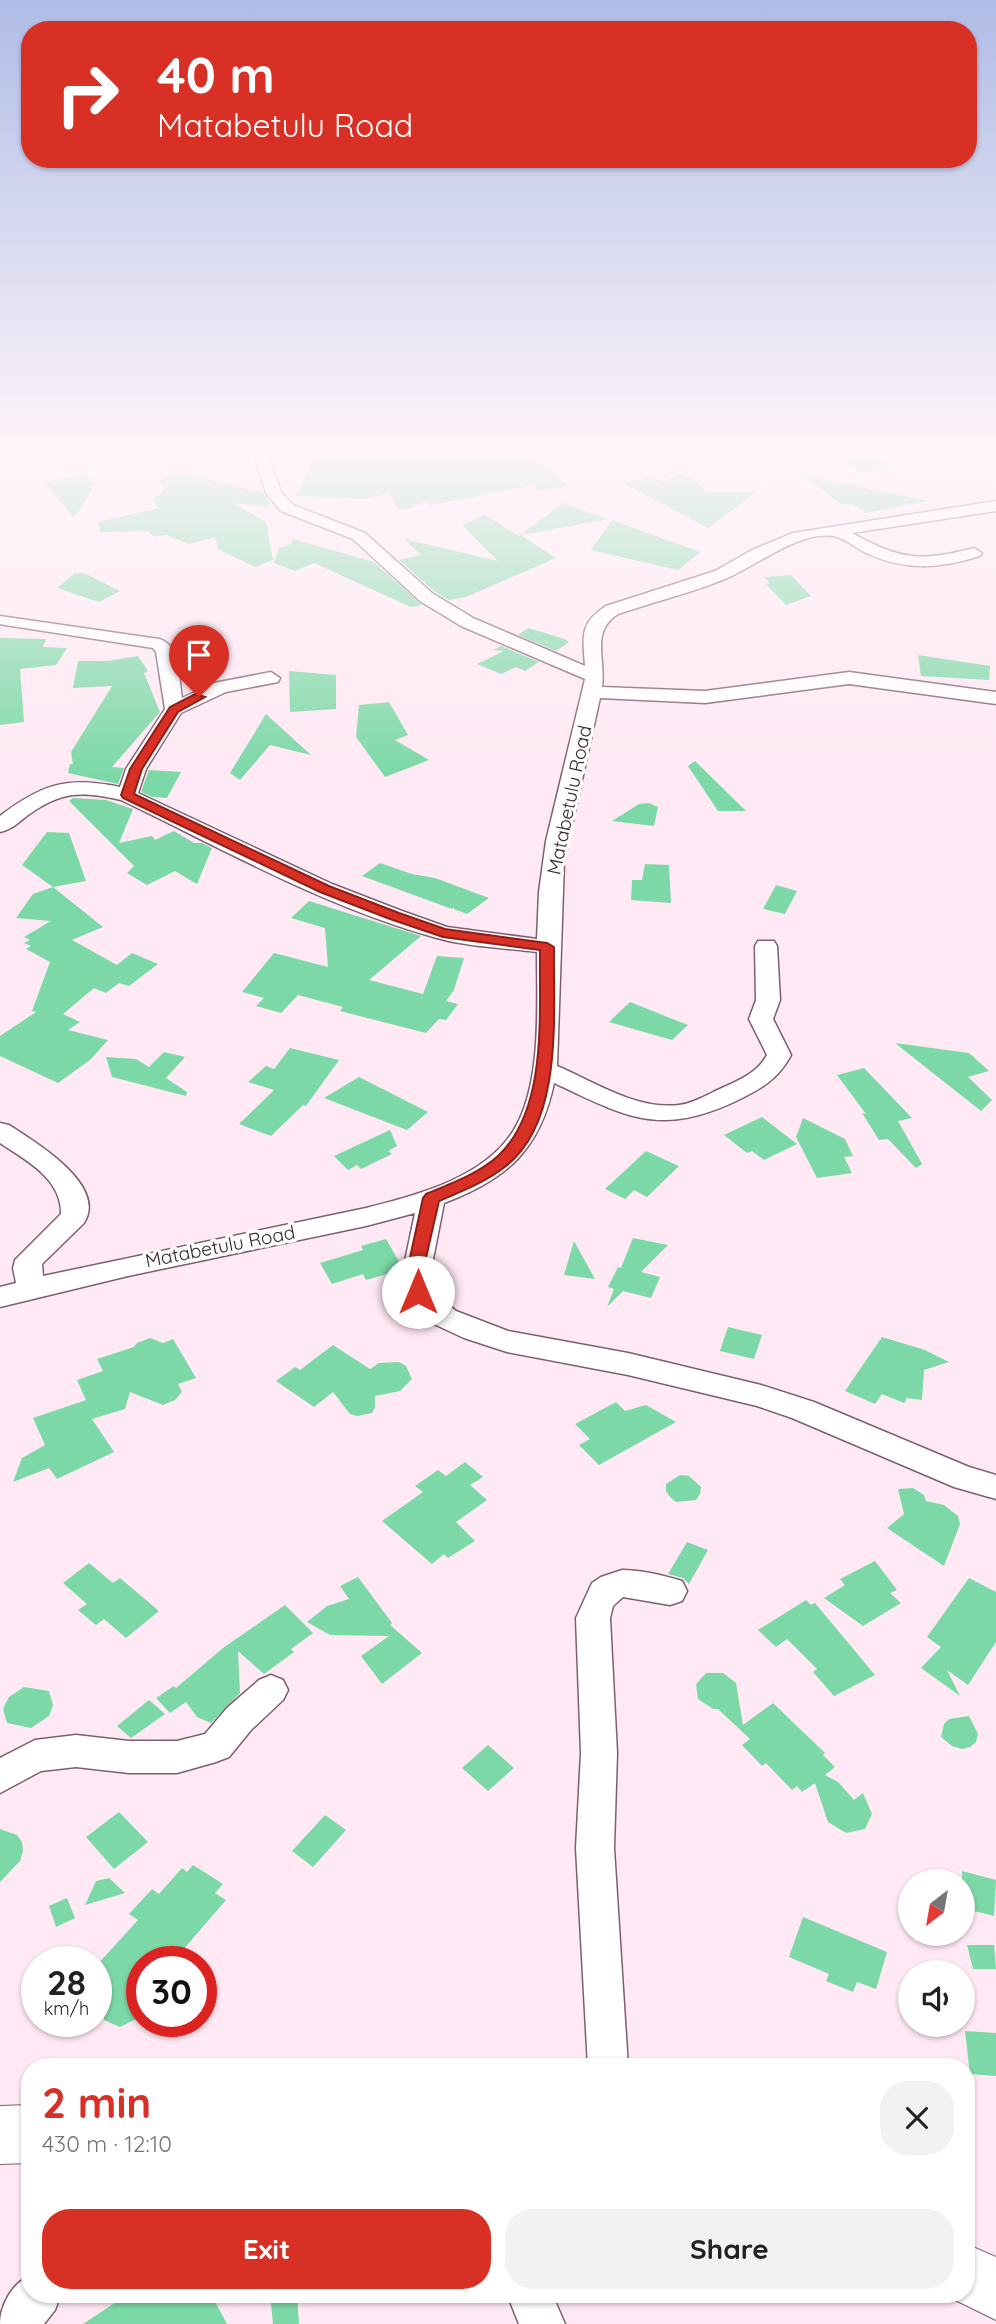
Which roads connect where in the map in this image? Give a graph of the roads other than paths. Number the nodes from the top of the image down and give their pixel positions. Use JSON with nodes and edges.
{"nodes":[{"id":1,"x":385,"y":559,"type":"edge"},
{"id":2,"x":747,"y":559,"type":"edge"},
{"id":3,"x":895,"y":559,"type":"edge"},
{"id":4,"x":952,"y":559,"type":"edge"},
{"id":5,"x":5,"y":620,"type":"dead end"},
{"id":6,"x":271,"y":678,"type":"dead end"},
{"id":7,"x":593,"y":684,"type":"junction"},
{"id":8,"x":996,"y":698,"type":"edge"},
{"id":9,"x":174,"y":709,"type":"junction"},
{"id":10,"x":127,"y":795,"type":"junction"},
{"id":11,"x":0,"y":826,"type":"edge"},
{"id":12,"x":547,"y":947,"type":"junction"},
{"id":13,"x":766,"y":947,"type":"dead end"},
{"id":14,"x":543,"y":1069,"type":"junction"},
{"id":15,"x":0,"y":1131,"type":"edge"},
{"id":16,"x":432,"y":1198,"type":"junction"},
{"id":17,"x":32,"y":1289,"type":"junction"},
{"id":18,"x":0,"y":1297,"type":"edge"},
{"id":19,"x":996,"y":1487,"type":"edge"},
{"id":20,"x":670,"y":1591,"type":"dead end"},
{"id":21,"x":271,"y":1690,"type":"dead end"},
{"id":22,"x":0,"y":1777,"type":"edge"},
{"id":23,"x":607,"y":2058,"type":"edge"},
{"id":24,"x":21,"y":2134,"type":"edge"},
{"id":25,"x":0,"y":2135,"type":"edge"},
{"id":26,"x":975,"y":2280,"type":"edge"},
{"id":27,"x":996,"y":2289,"type":"edge"},
{"id":28,"x":32,"y":2303,"type":"edge"},
{"id":29,"x":533,"y":2303,"type":"edge"},
{"id":30,"x":16,"y":2324,"type":"edge"},
{"id":31,"x":542,"y":2324,"type":"edge"}],
"edges":[{"from":1,"to":7,"type":"street"},
{"from":2,"to":7,"type":"street","name":"Matabetulu Road"},
{"from":3,"to":4,"type":"street"},
{"from":5,"to":9,"type":"street"},
{"from":6,"to":9,"type":"street"},
{"from":7,"to":8,"type":"street"},
{"from":7,"to":12,"type":"street","name":"Matabetulu Road"},
{"from":9,"to":10,"type":"street"},
{"from":10,"to":11,"type":"street"},
{"from":10,"to":12,"type":"street"},
{"from":12,"to":14,"type":"street","name":"Matabetulu Road"},
{"from":13,"to":14,"type":"street"},
{"from":14,"to":16,"type":"street","name":"Matabetulu Road"},
{"from":15,"to":17,"type":"street"},
{"from":16,"to":17,"type":"street","name":"Matabetulu Road"},
{"from":16,"to":19,"type":"street"},
{"from":17,"to":18,"type":"street","name":"Matabetulu Road"},
{"from":20,"to":23,"type":"street"},
{"from":21,"to":22,"type":"street"},
{"from":24,"to":25,"type":"street"},
{"from":26,"to":27,"type":"street"},
{"from":28,"to":30,"type":"street"},
{"from":29,"to":31,"type":"street"}]}
